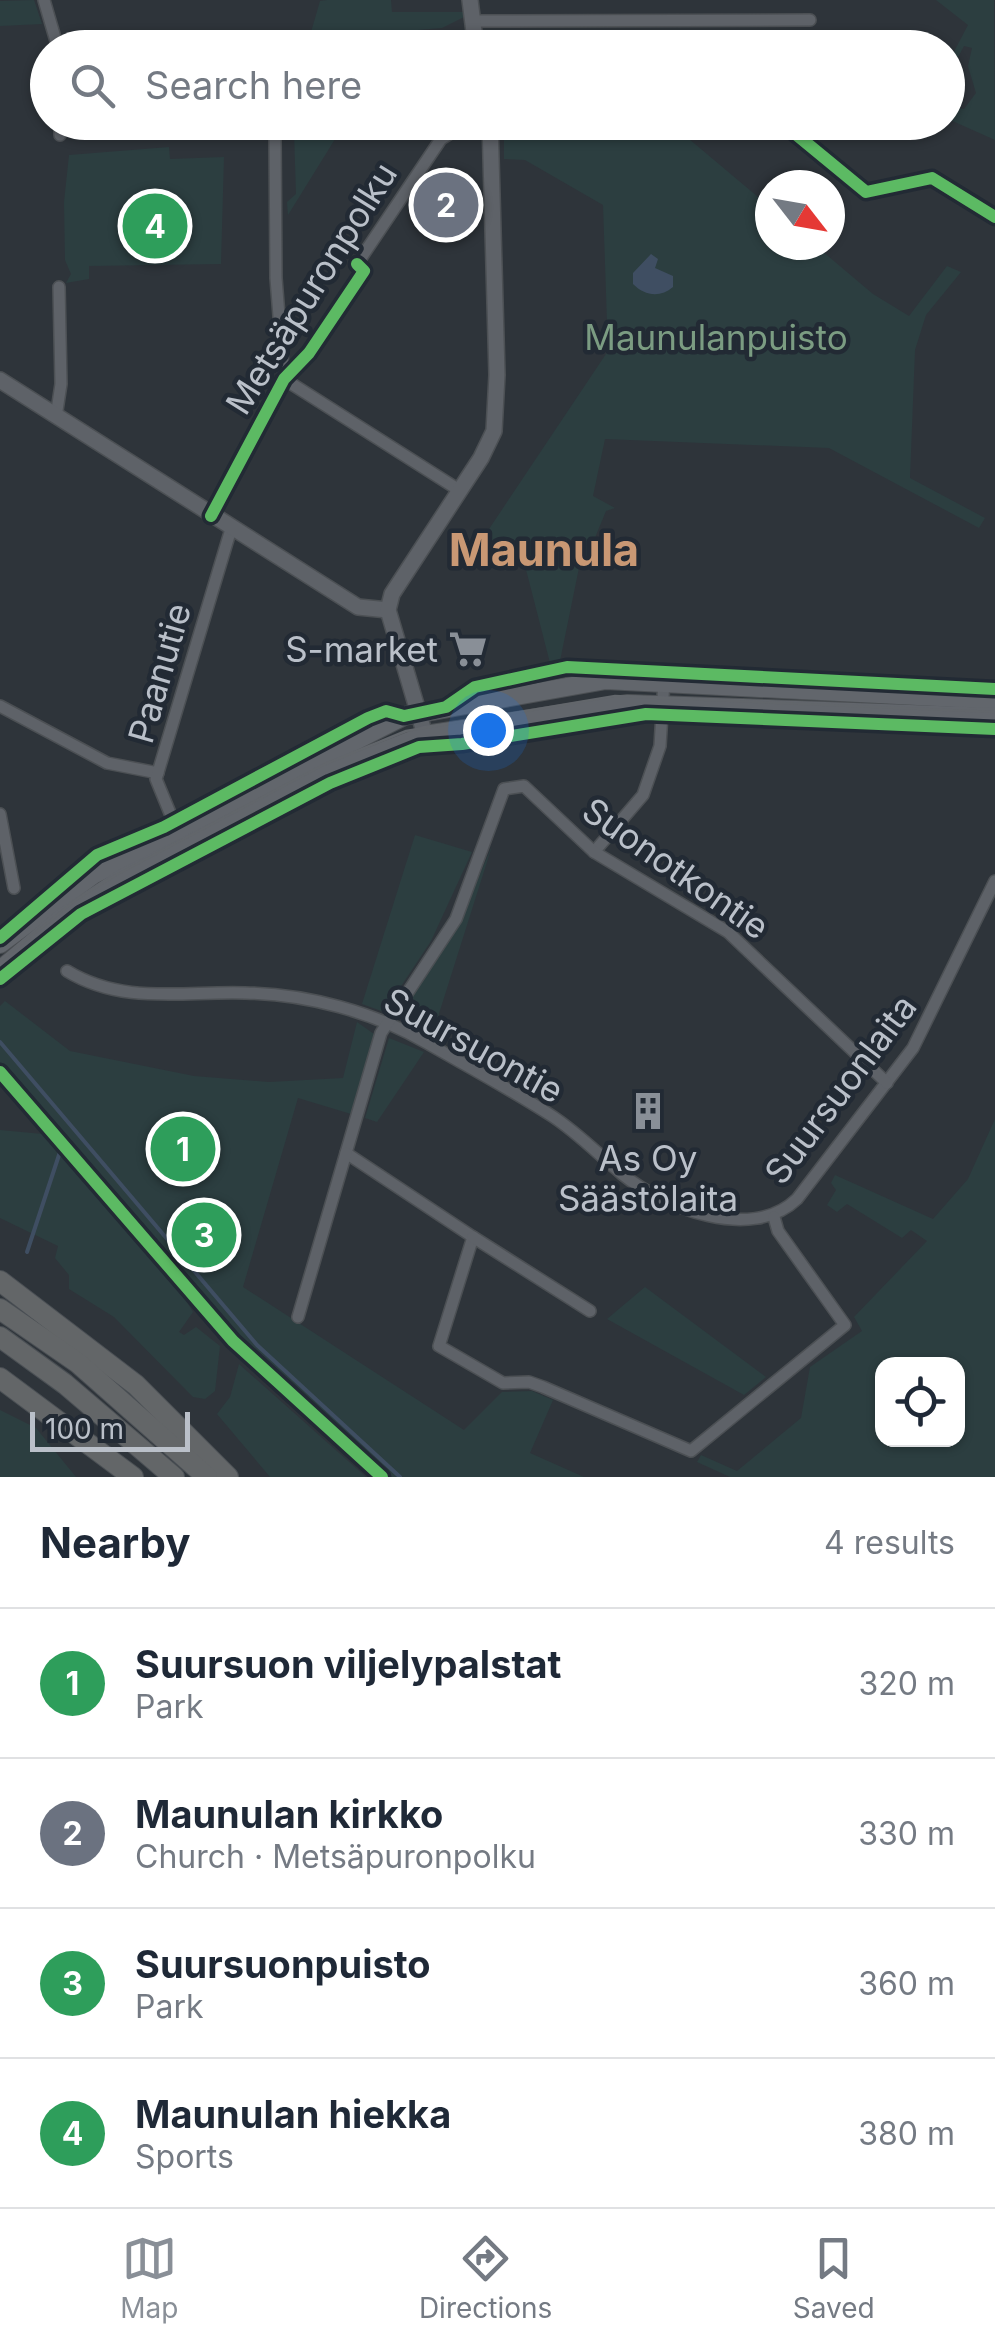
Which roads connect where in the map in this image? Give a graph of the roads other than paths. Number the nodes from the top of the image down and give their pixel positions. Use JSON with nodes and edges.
{"nodes":[{"id":1,"x":44,"y":0,"type":"edge"},
{"id":2,"x":470,"y":0,"type":"edge"},
{"id":3,"x":480,"y":0,"type":"edge"},
{"id":4,"x":810,"y":20,"type":"dead end"},
{"id":5,"x":479,"y":21,"type":"junction"},
{"id":6,"x":53,"y":30,"type":"edge"},
{"id":7,"x":478,"y":30,"type":"edge"},
{"id":8,"x":481,"y":30,"type":"edge"},
{"id":9,"x":275,"y":140,"type":"edge"},
{"id":10,"x":440,"y":140,"type":"edge"},
{"id":11,"x":487,"y":140,"type":"edge"},
{"id":12,"x":357,"y":264,"type":"dead end"},
{"id":13,"x":59,"y":287,"type":"dead end"},
{"id":14,"x":0,"y":380,"type":"edge"},
{"id":15,"x":56,"y":416,"type":"junction"},
{"id":16,"x":460,"y":490,"type":"junction"},
{"id":17,"x":231,"y":528,"type":"junction"},
{"id":18,"x":388,"y":610,"type":"junction"},
{"id":19,"x":664,"y":681,"type":"junction"},
{"id":20,"x":995,"y":700,"type":"edge"},
{"id":21,"x":663,"y":704,"type":"junction"},
{"id":22,"x":0,"y":706,"type":"edge"},
{"id":23,"x":420,"y":713,"type":"junction"},
{"id":24,"x":995,"y":717,"type":"edge"},
{"id":25,"x":425,"y":735,"type":"junction"},
{"id":26,"x":158,"y":773,"type":"junction"},
{"id":27,"x":0,"y":814,"type":"edge"},
{"id":28,"x":177,"y":830,"type":"junction"},
{"id":29,"x":594,"y":852,"type":"junction"},
{"id":30,"x":995,"y":881,"type":"edge"},
{"id":31,"x":14,"y":888,"type":"dead end"},
{"id":32,"x":0,"y":944,"type":"edge"},
{"id":33,"x":0,"y":970,"type":"edge"},
{"id":34,"x":67,"y":971,"type":"dead end"},
{"id":35,"x":388,"y":1022,"type":"junction"},
{"id":36,"x":887,"y":1083,"type":"junction"},
{"id":37,"x":346,"y":1153,"type":"junction"},
{"id":38,"x":774,"y":1217,"type":"junction"},
{"id":39,"x":473,"y":1237,"type":"junction"},
{"id":40,"x":0,"y":1281,"type":"edge"},
{"id":41,"x":0,"y":1309,"type":"edge"},
{"id":42,"x":590,"y":1310,"type":"dead end"},
{"id":43,"x":298,"y":1317,"type":"dead end"},
{"id":44,"x":0,"y":1337,"type":"edge"},
{"id":45,"x":0,"y":1378,"type":"edge"},
{"id":46,"x":133,"y":1477,"type":"edge"},
{"id":47,"x":174,"y":1477,"type":"edge"},
{"id":48,"x":208,"y":1477,"type":"edge"},
{"id":49,"x":228,"y":1477,"type":"edge"}],
"edges":[{"from":1,"to":6,"type":"street"},
{"from":2,"to":5,"type":"street"},
{"from":3,"to":5,"type":"street"},
{"from":4,"to":5,"type":"street"},
{"from":5,"to":7,"type":"street"},
{"from":5,"to":8,"type":"street"},
{"from":9,"to":16,"type":"street"},
{"from":10,"to":12,"type":"street","name":"Metsäpuronpolku"},
{"from":11,"to":16,"type":"street"},
{"from":13,"to":15,"type":"street"},
{"from":14,"to":15,"type":"street"},
{"from":15,"to":17,"type":"street"},
{"from":16,"to":18,"type":"street"},
{"from":17,"to":18,"type":"street"},
{"from":17,"to":26,"type":"street","name":"Paanutie"},
{"from":18,"to":23,"type":"street"},
{"from":19,"to":20,"type":"main road"},
{"from":19,"to":21,"type":"street"},
{"from":19,"to":23,"type":"main road"},
{"from":21,"to":24,"type":"main road"},
{"from":21,"to":25,"type":"main road"},
{"from":21,"to":29,"type":"street"},
{"from":22,"to":26,"type":"street"},
{"from":23,"to":25,"type":"street"},
{"from":23,"to":28,"type":"main road"},
{"from":25,"to":33,"type":"main road"},
{"from":26,"to":28,"type":"street","name":"Paanutie"},
{"from":27,"to":31,"type":"street"},
{"from":28,"to":32,"type":"main road"},
{"from":29,"to":35,"type":"street","name":"Suonotkontie"},
{"from":29,"to":36,"type":"street","name":"Suonotkontie"},
{"from":30,"to":36,"type":"street","name":"Suursuonlaita"},
{"from":34,"to":35,"type":"street","name":"Suursuontie"},
{"from":35,"to":37,"type":"street"},
{"from":35,"to":38,"type":"street","name":"Suursuontie"},
{"from":36,"to":38,"type":"street","name":"Suursuonlaita"},
{"from":37,"to":39,"type":"street"},
{"from":37,"to":43,"type":"street"},
{"from":38,"to":39,"type":"street"},
{"from":39,"to":42,"type":"street"},
{"from":40,"to":49,"type":"highway"},
{"from":41,"to":48,"type":"highway"},
{"from":44,"to":47,"type":"highway"},
{"from":45,"to":46,"type":"highway"}]}
